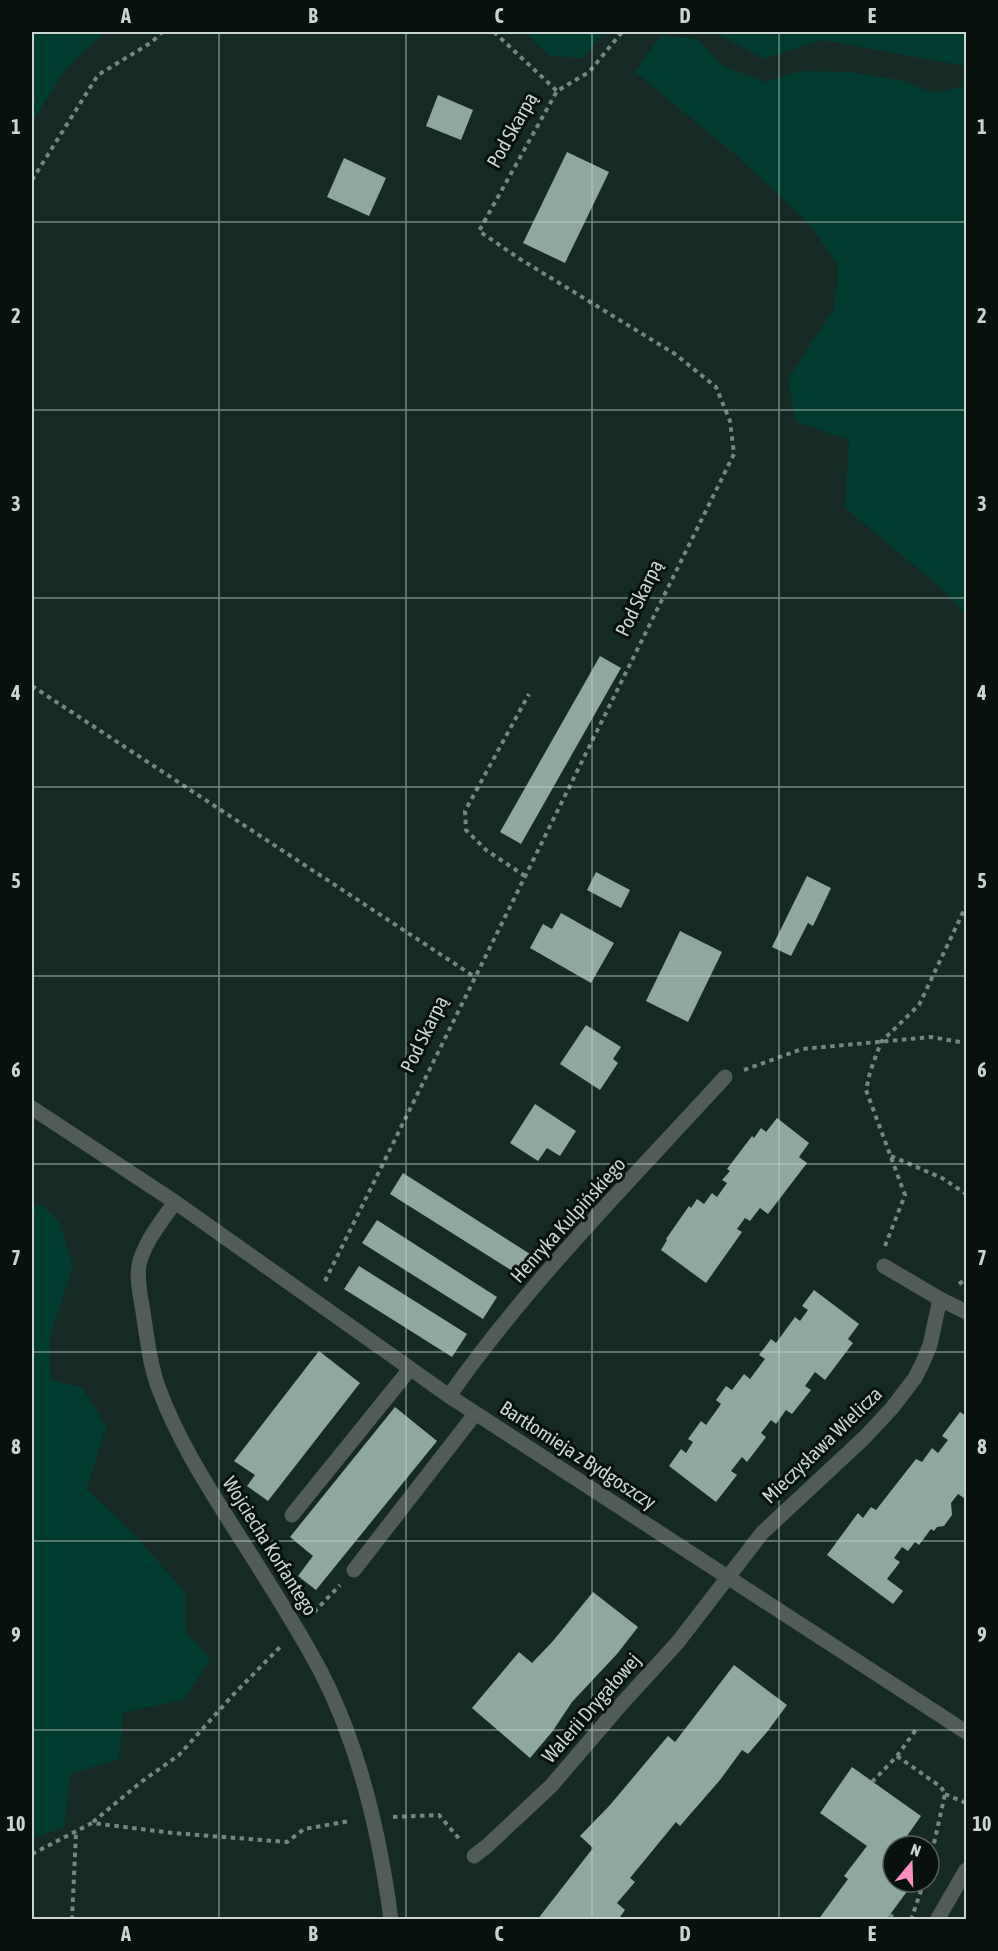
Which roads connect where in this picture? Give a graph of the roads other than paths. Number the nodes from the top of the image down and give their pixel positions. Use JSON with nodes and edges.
{"nodes":[{"id":1,"x":725,"y":1077,"type":"road end"},
{"id":2,"x":32,"y":1108,"type":"edge"},
{"id":3,"x":175,"y":1202,"type":"junction"},
{"id":4,"x":884,"y":1266,"type":"road end"},
{"id":5,"x":940,"y":1299,"type":"junction"},
{"id":6,"x":966,"y":1312,"type":"edge"},
{"id":7,"x":410,"y":1369,"type":"junction"},
{"id":8,"x":448,"y":1396,"type":"junction"},
{"id":9,"x":475,"y":1414,"type":"junction"},
{"id":10,"x":292,"y":1515,"type":"dead end"},
{"id":11,"x":354,"y":1570,"type":"road end"},
{"id":12,"x":729,"y":1577,"type":"junction"},
{"id":13,"x":966,"y":1732,"type":"edge"},
{"id":14,"x":474,"y":1856,"type":"road end"},
{"id":15,"x":966,"y":1870,"type":"edge"},
{"id":16,"x":391,"y":1920,"type":"edge"},
{"id":17,"x":937,"y":1920,"type":"edge"}],
"edges":[{"from":1,"to":8,"type":"street","name":"Henryka Kulpińskiego"},
{"from":2,"to":3,"type":"street"},
{"from":3,"to":7,"type":"street","name":"Bartłomieja z Bydgoszczy"},
{"from":3,"to":16,"type":"street","name":"Wojciecha Korfantego"},
{"from":4,"to":5,"type":"street"},
{"from":5,"to":6,"type":"street"},
{"from":5,"to":12,"type":"street","name":"Mieczysława Wielicza"},
{"from":7,"to":8,"type":"street","name":"Bartłomieja z Bydgoszczy"},
{"from":7,"to":10,"type":"street"},
{"from":8,"to":9,"type":"street","name":"Bartłomieja z Bydgoszczy"},
{"from":9,"to":11,"type":"street"},
{"from":9,"to":12,"type":"street","name":"Bartłomieja z Bydgoszczy"},
{"from":12,"to":13,"type":"street","name":"Bartłomieja z Bydgoszczy"},
{"from":12,"to":14,"type":"street","name":"Walerii Drygałowej"},
{"from":15,"to":17,"type":"street"}]}
